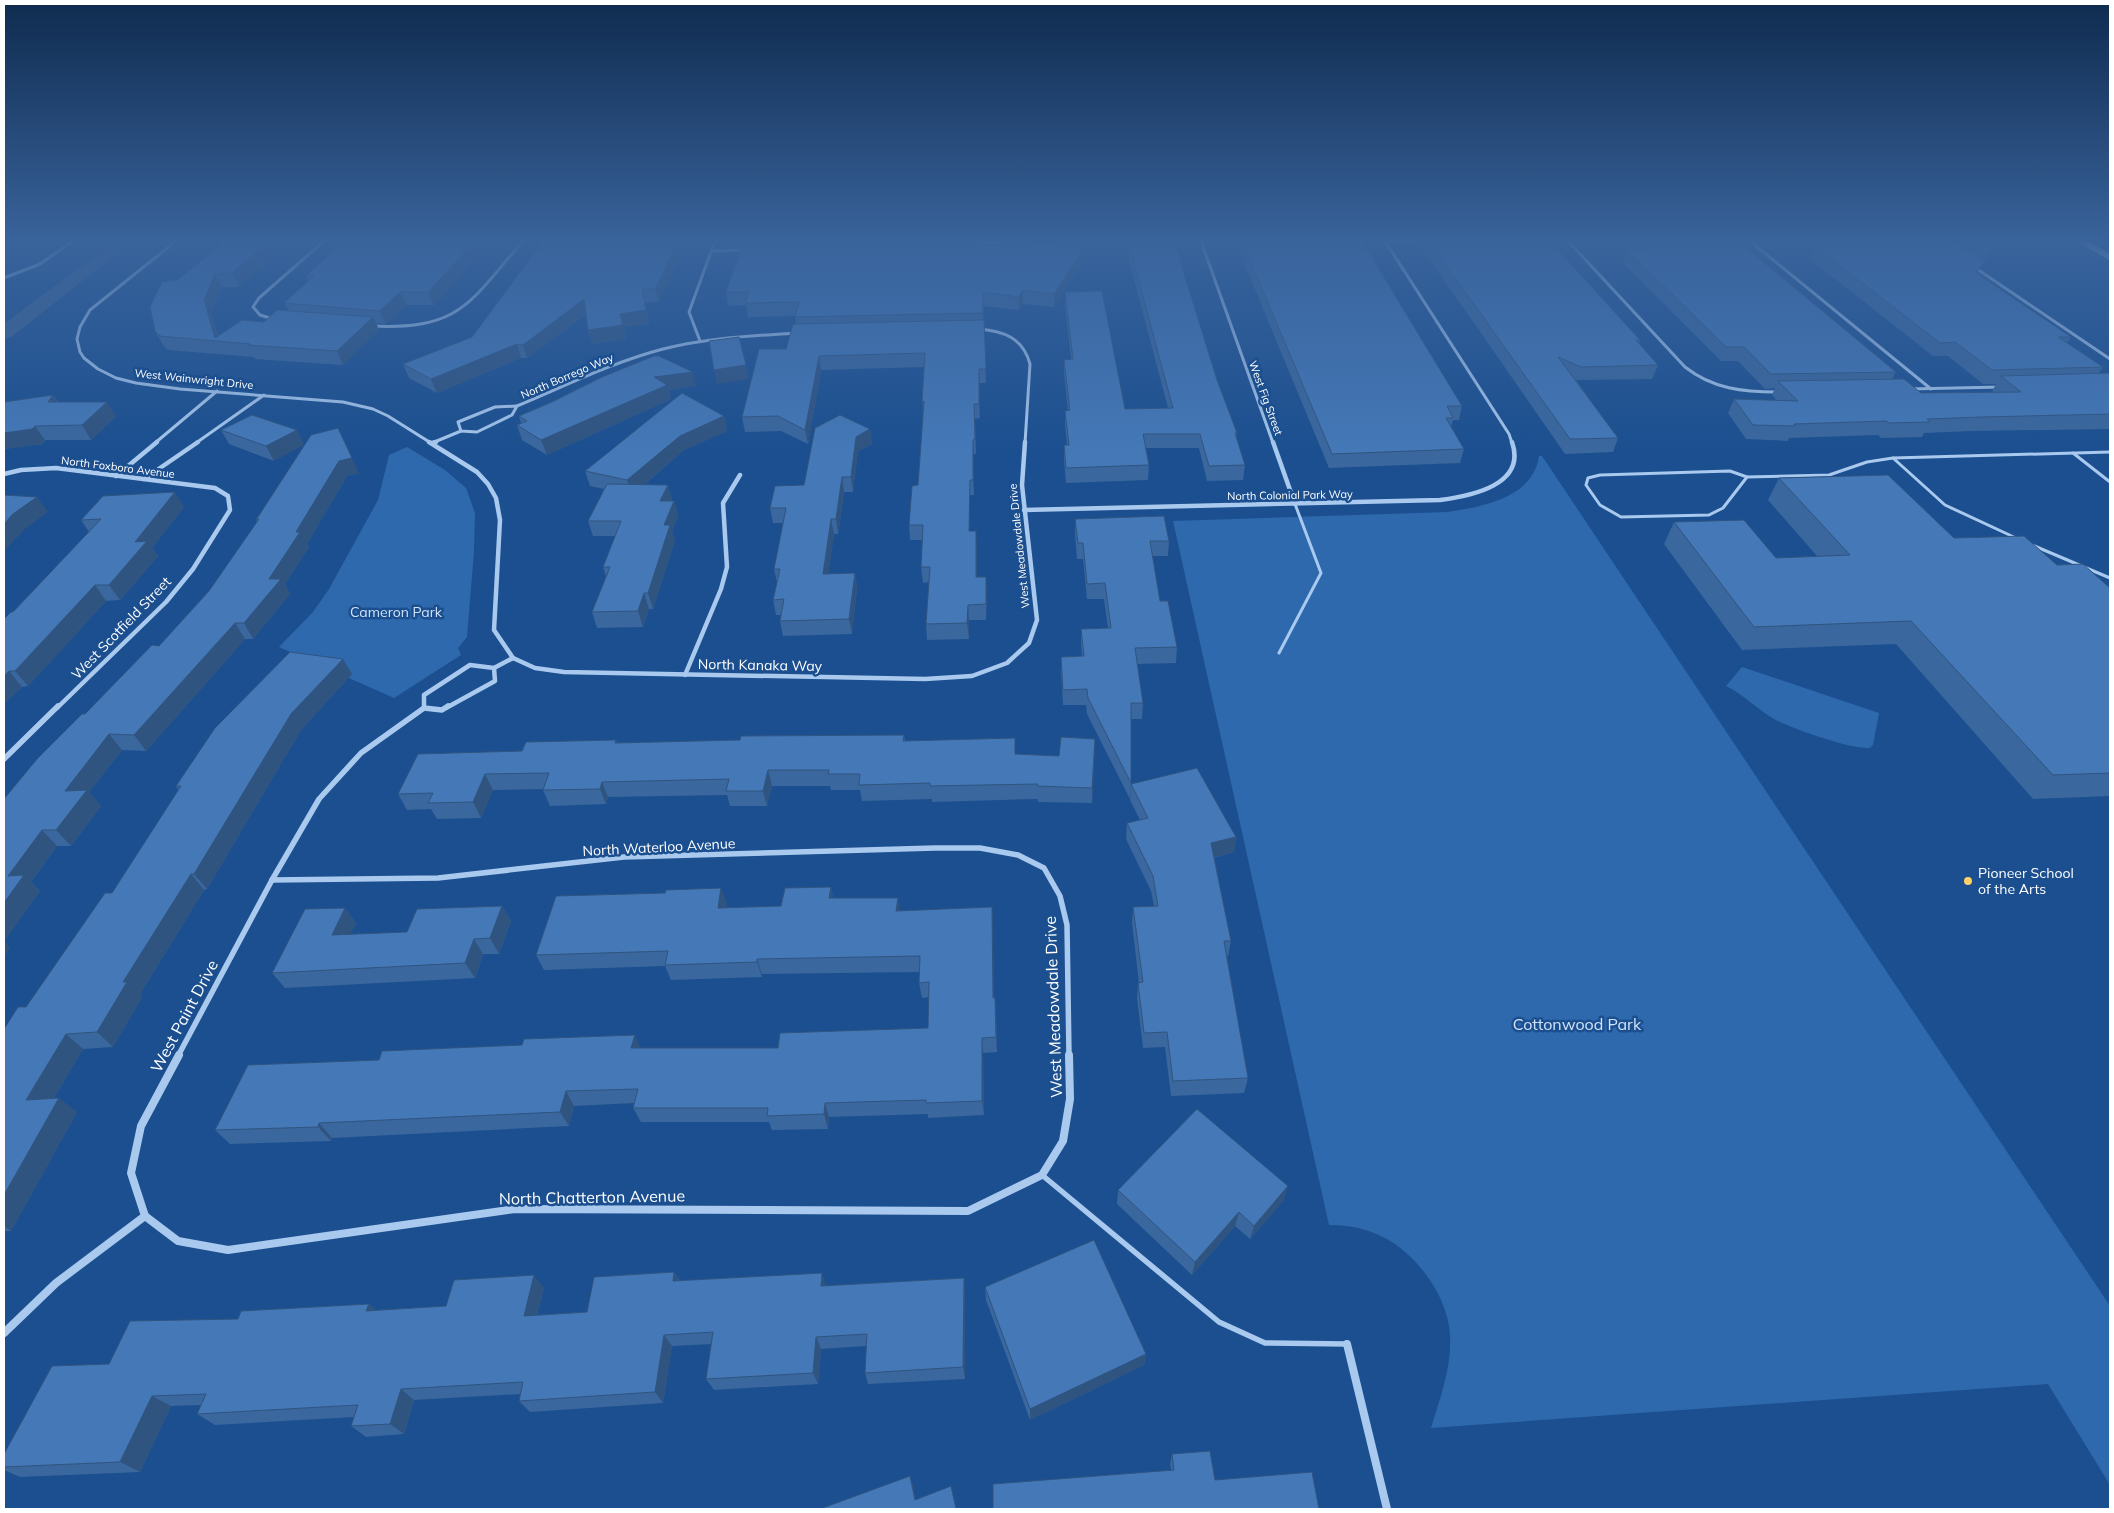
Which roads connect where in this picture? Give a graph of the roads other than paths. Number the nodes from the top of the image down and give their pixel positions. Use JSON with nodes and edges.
{"nodes":[{"id":1,"x":89,"y":312,"type":"edge"},
{"id":2,"x":256,"y":312,"type":"edge"},
{"id":3,"x":457,"y":312,"type":"edge"},
{"id":4,"x":688,"y":312,"type":"edge"},
{"id":5,"x":1226,"y":312,"type":"edge"},
{"id":6,"x":1431,"y":312,"type":"edge"},
{"id":7,"x":1633,"y":312,"type":"edge"},
{"id":8,"x":1836,"y":312,"type":"edge"},
{"id":9,"x":2039,"y":312,"type":"edge"},
{"id":10,"x":276,"y":319,"type":"edge"},
{"id":11,"x":363,"y":326,"type":"edge"},
{"id":12,"x":974,"y":329,"type":"edge"},
{"id":13,"x":797,"y":333,"type":"edge"},
{"id":14,"x":700,"y":341,"type":"junction"},
{"id":15,"x":2110,"y":359,"type":"edge"},
{"id":16,"x":2006,"y":387,"type":"edge"},
{"id":17,"x":1931,"y":389,"type":"junction"},
{"id":18,"x":1902,"y":390,"type":"edge"},
{"id":19,"x":217,"y":391,"type":"junction"},
{"id":20,"x":1785,"y":392,"type":"edge"},
{"id":21,"x":264,"y":395,"type":"junction"},
{"id":22,"x":517,"y":406,"type":"junction"},
{"id":23,"x":461,"y":430,"type":"junction"},
{"id":24,"x":432,"y":443,"type":"junction"},
{"id":25,"x":2105,"y":452,"type":"junction"},
{"id":26,"x":2110,"y":452,"type":"edge"},
{"id":27,"x":2073,"y":453,"type":"junction"},
{"id":28,"x":2110,"y":456,"type":"edge"},
{"id":29,"x":1893,"y":458,"type":"junction"},
{"id":30,"x":4,"y":474,"type":"edge"},
{"id":31,"x":740,"y":475,"type":"dead end"},
{"id":32,"x":116,"y":476,"type":"junction"},
{"id":33,"x":1747,"y":478,"type":"junction"},
{"id":34,"x":143,"y":479,"type":"junction"},
{"id":35,"x":2110,"y":482,"type":"edge"},
{"id":36,"x":228,"y":496,"type":"joint"},
{"id":37,"x":1295,"y":504,"type":"junction"},
{"id":38,"x":1024,"y":510,"type":"junction"},
{"id":39,"x":2018,"y":539,"type":"edge"},
{"id":40,"x":2027,"y":542,"type":"edge"},
{"id":41,"x":2110,"y":578,"type":"edge"},
{"id":42,"x":1279,"y":652,"type":"dead end"},
{"id":43,"x":512,"y":658,"type":"junction"},
{"id":44,"x":1007,"y":663,"type":"joint"},
{"id":45,"x":494,"y":668,"type":"junction"},
{"id":46,"x":685,"y":676,"type":"junction"},
{"id":47,"x":424,"y":708,"type":"junction"},
{"id":48,"x":4,"y":759,"type":"edge"},
{"id":49,"x":1044,"y":868,"type":"joint"},
{"id":50,"x":272,"y":880,"type":"junction"},
{"id":51,"x":1042,"y":1175,"type":"junction"},
{"id":52,"x":145,"y":1216,"type":"junction"},
{"id":53,"x":4,"y":1333,"type":"edge"},
{"id":54,"x":1347,"y":1344,"type":"joint"},
{"id":55,"x":1387,"y":1509,"type":"edge"}],
"edges":[{"from":1,"to":19,"type":"street","name":"West Wainwright Drive"},
{"from":2,"to":10,"type":"street"},
{"from":3,"to":11,"type":"street"},
{"from":4,"to":14,"type":"street"},
{"from":5,"to":37,"type":"street","name":"West Fig Street"},
{"from":6,"to":37,"type":"street","name":"North Colonial Park Way"},
{"from":7,"to":20,"type":"street"},
{"from":8,"to":17,"type":"street"},
{"from":9,"to":15,"type":"street"},
{"from":12,"to":38,"type":"street","name":"West Meadowdale Drive"},
{"from":13,"to":14,"type":"street","name":"North Borrego Way"},
{"from":14,"to":22,"type":"street","name":"North Borrego Way"},
{"from":16,"to":17,"type":"street"},
{"from":17,"to":18,"type":"street"},
{"from":19,"to":21,"type":"street","name":"West Wainwright Drive"},
{"from":19,"to":32,"type":"street"},
{"from":21,"to":24,"type":"street","name":"West Wainwright Drive"},
{"from":21,"to":34,"type":"street"},
{"from":22,"to":23,"type":"street","name":"North Borrego Way"},
{"from":22,"to":23,"type":"street","name":"North Borrego Way"},
{"from":23,"to":24,"type":"street","name":"North Borrego Way"},
{"from":24,"to":43,"type":"street"},
{"from":25,"to":26,"type":"lane"},
{"from":25,"to":27,"type":"lane"},
{"from":25,"to":28,"type":"lane"},
{"from":27,"to":29,"type":"lane"},
{"from":27,"to":35,"type":"lane"},
{"from":29,"to":33,"type":"lane"},
{"from":29,"to":39,"type":"lane"},
{"from":30,"to":32,"type":"street","name":"North Foxboro Avenue"},
{"from":31,"to":46,"type":"street"},
{"from":32,"to":34,"type":"street","name":"North Foxboro Avenue"},
{"from":33,"to":33,"type":"lane"},
{"from":34,"to":36,"type":"street","name":"North Foxboro Avenue"},
{"from":36,"to":48,"type":"street","name":"West Scotfield Street"},
{"from":37,"to":38,"type":"street","name":"North Colonial Park Way"},
{"from":37,"to":42,"type":"lane"},
{"from":38,"to":44,"type":"street","name":"West Meadowdale Drive"},
{"from":40,"to":41,"type":"lane"},
{"from":43,"to":45,"type":"street"},
{"from":43,"to":46,"type":"street","name":"North Kanaka Way"},
{"from":44,"to":46,"type":"street","name":"North Kanaka Way"},
{"from":45,"to":47,"type":"street"},
{"from":45,"to":47,"type":"street","name":"West Paint Drive"},
{"from":47,"to":50,"type":"street","name":"West Paint Drive"},
{"from":49,"to":50,"type":"street","name":"North Waterloo Avenue"},
{"from":49,"to":51,"type":"street","name":"West Meadowdale Drive"},
{"from":50,"to":52,"type":"street","name":"West Paint Drive"},
{"from":51,"to":52,"type":"street","name":"North Chatterton Avenue"},
{"from":51,"to":54,"type":"lane"},
{"from":52,"to":53,"type":"street"},
{"from":54,"to":55,"type":"street"}]}
